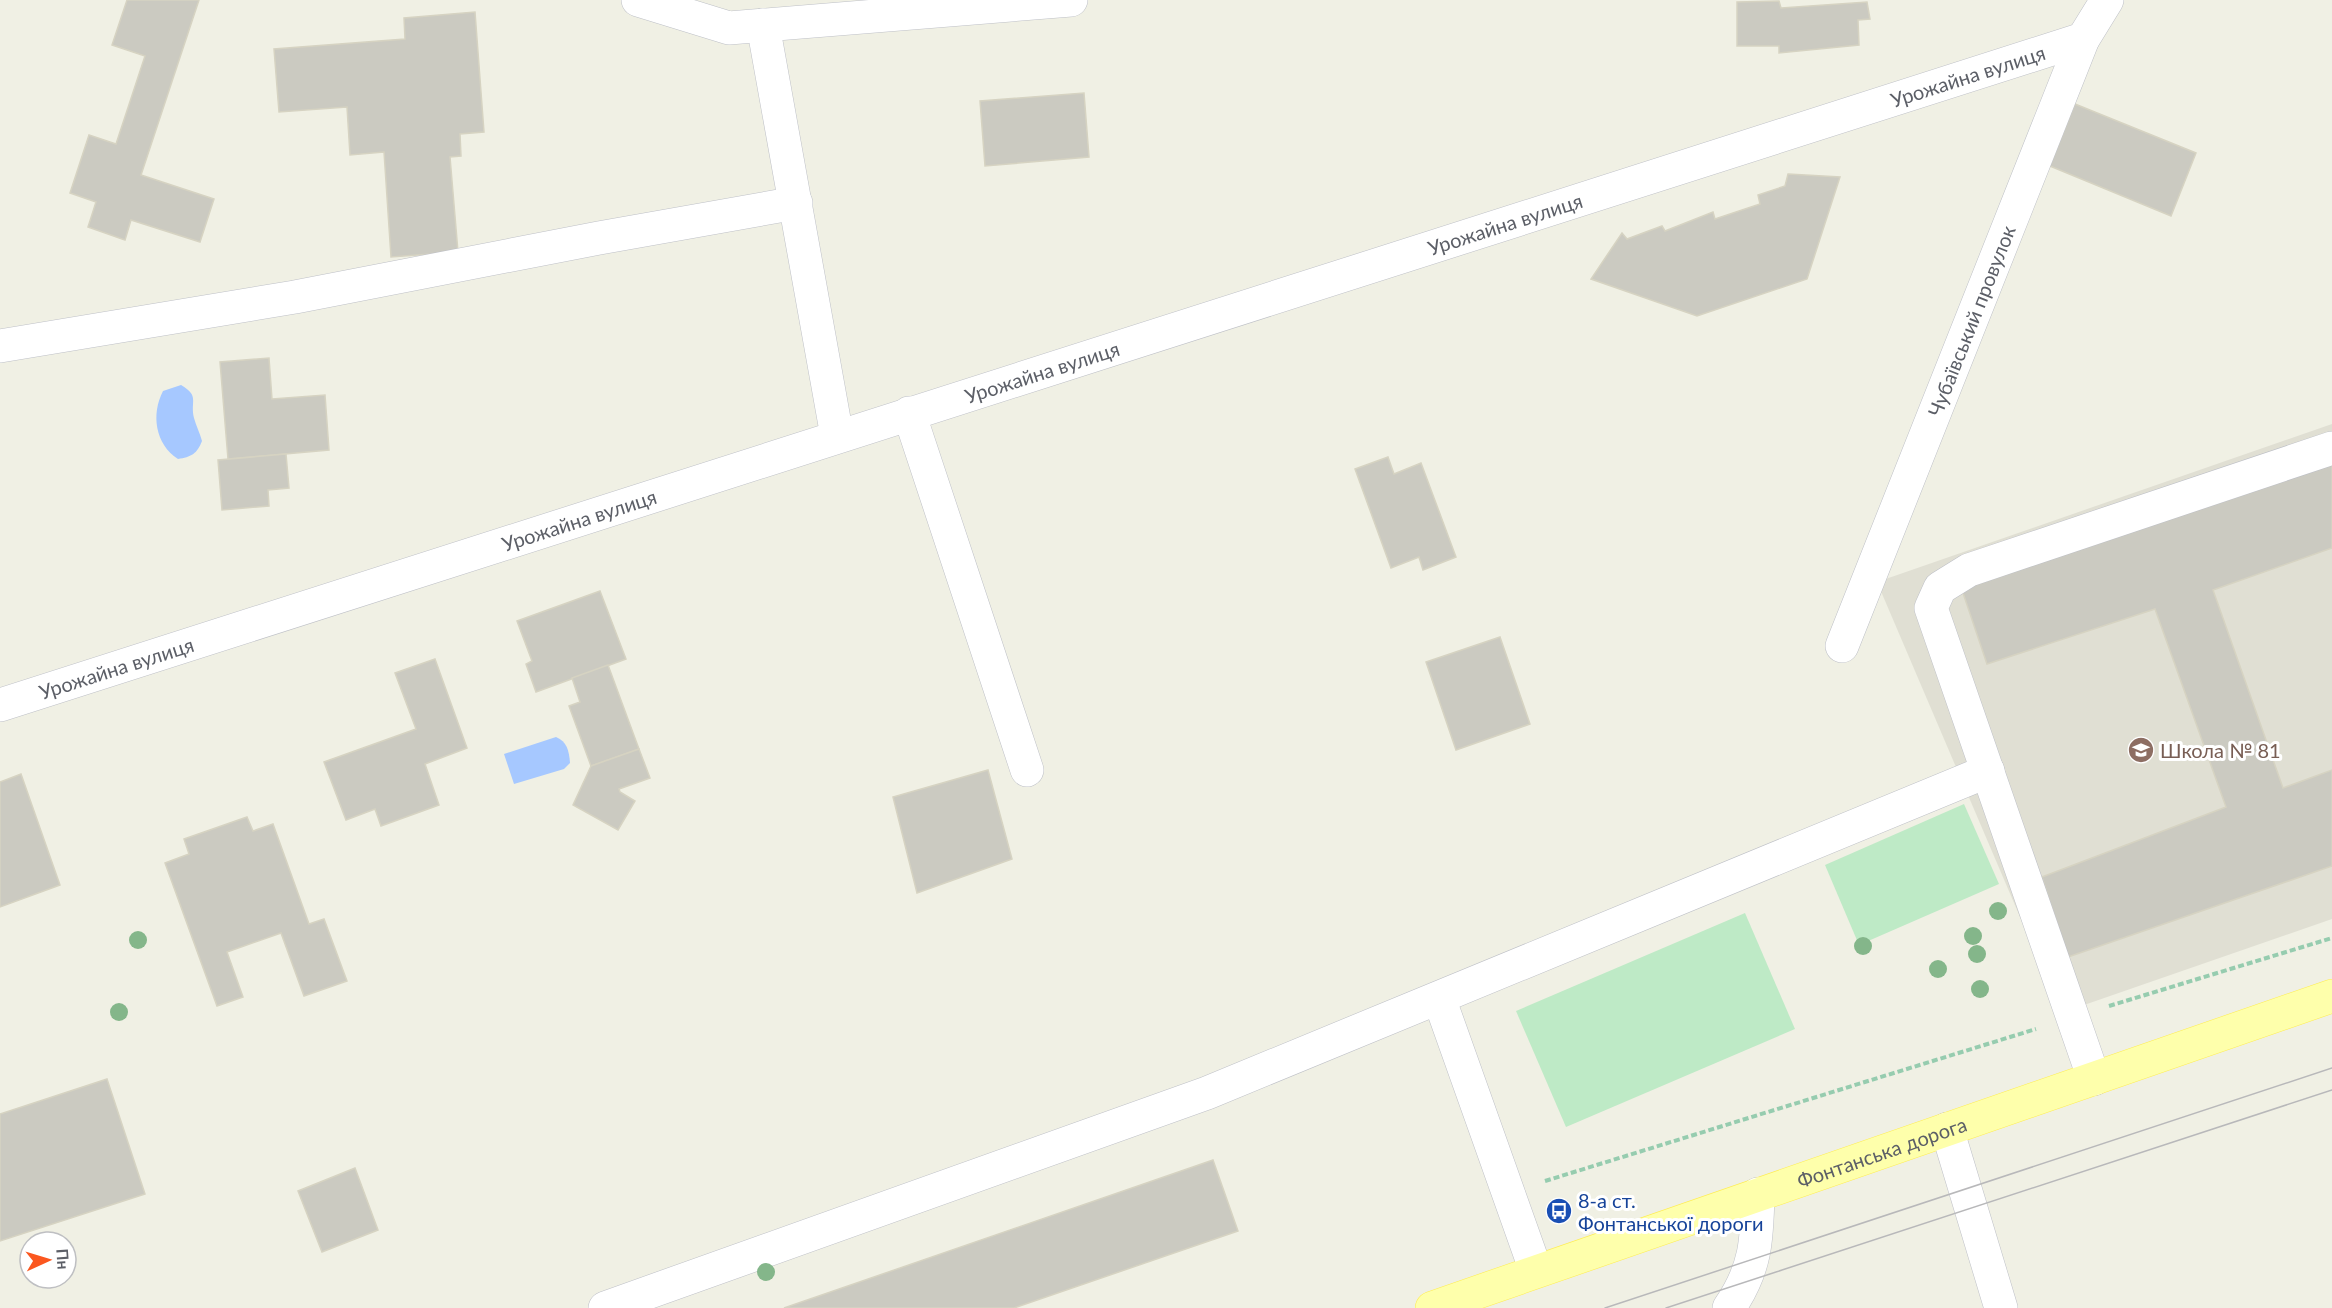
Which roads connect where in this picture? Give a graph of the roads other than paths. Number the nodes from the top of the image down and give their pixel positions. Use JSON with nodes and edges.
{"nodes":[{"id":1,"x":638,"y":0,"type":"edge"},
{"id":2,"x":1071,"y":0,"type":"edge"},
{"id":3,"x":2107,"y":0,"type":"edge"},
{"id":4,"x":763,"y":25,"type":"junction"},
{"id":5,"x":2083,"y":39,"type":"junction"},
{"id":6,"x":796,"y":203,"type":"junction"},
{"id":7,"x":0,"y":346,"type":"edge"},
{"id":8,"x":909,"y":413,"type":"junction"},
{"id":9,"x":837,"y":436,"type":"junction"},
{"id":10,"x":2332,"y":448,"type":"edge"},
{"id":11,"x":1842,"y":646,"type":"dead end"},
{"id":12,"x":0,"y":705,"type":"edge"},
{"id":13,"x":1028,"y":770,"type":"dead end"},
{"id":14,"x":1988,"y":771,"type":"junction"},
{"id":15,"x":2332,"y":996,"type":"edge"},
{"id":16,"x":1439,"y":998,"type":"junction"},
{"id":17,"x":2094,"y":1079,"type":"junction"},
{"id":18,"x":1947,"y":1129,"type":"junction"},
{"id":19,"x":1758,"y":1194,"type":"junction"},
{"id":20,"x":1536,"y":1271,"type":"junction"},
{"id":21,"x":605,"y":1308,"type":"edge"},
{"id":22,"x":1432,"y":1308,"type":"edge"},
{"id":23,"x":1729,"y":1308,"type":"edge"},
{"id":24,"x":2001,"y":1308,"type":"edge"}],
"edges":[{"from":1,"to":4,"type":"street"},
{"from":2,"to":4,"type":"street"},
{"from":3,"to":5,"type":"street","name":"Чубаївський провулок"},
{"from":4,"to":6,"type":"street"},
{"from":5,"to":8,"type":"street","name":"Урожайна вулиця"},
{"from":5,"to":11,"type":"street","name":"Чубаївський провулок"},
{"from":6,"to":7,"type":"street"},
{"from":6,"to":9,"type":"street"},
{"from":8,"to":9,"type":"street","name":"Урожайна вулиця"},
{"from":8,"to":13,"type":"street"},
{"from":9,"to":12,"type":"street","name":"Урожайна вулиця"},
{"from":10,"to":14,"type":"street"},
{"from":14,"to":16,"type":"street"},
{"from":14,"to":17,"type":"street"},
{"from":15,"to":17,"type":"main road","name":"Фонтанська дорога"},
{"from":16,"to":20,"type":"street"},
{"from":16,"to":21,"type":"street"},
{"from":17,"to":18,"type":"main road","name":"Фонтанська дорога"},
{"from":18,"to":19,"type":"main road","name":"Фонтанська дорога"},
{"from":18,"to":24,"type":"street"},
{"from":19,"to":20,"type":"main road","name":"Фонтанська дорога"},
{"from":19,"to":23,"type":"street"},
{"from":20,"to":22,"type":"main road","name":"Фонтанська дорога"}]}
